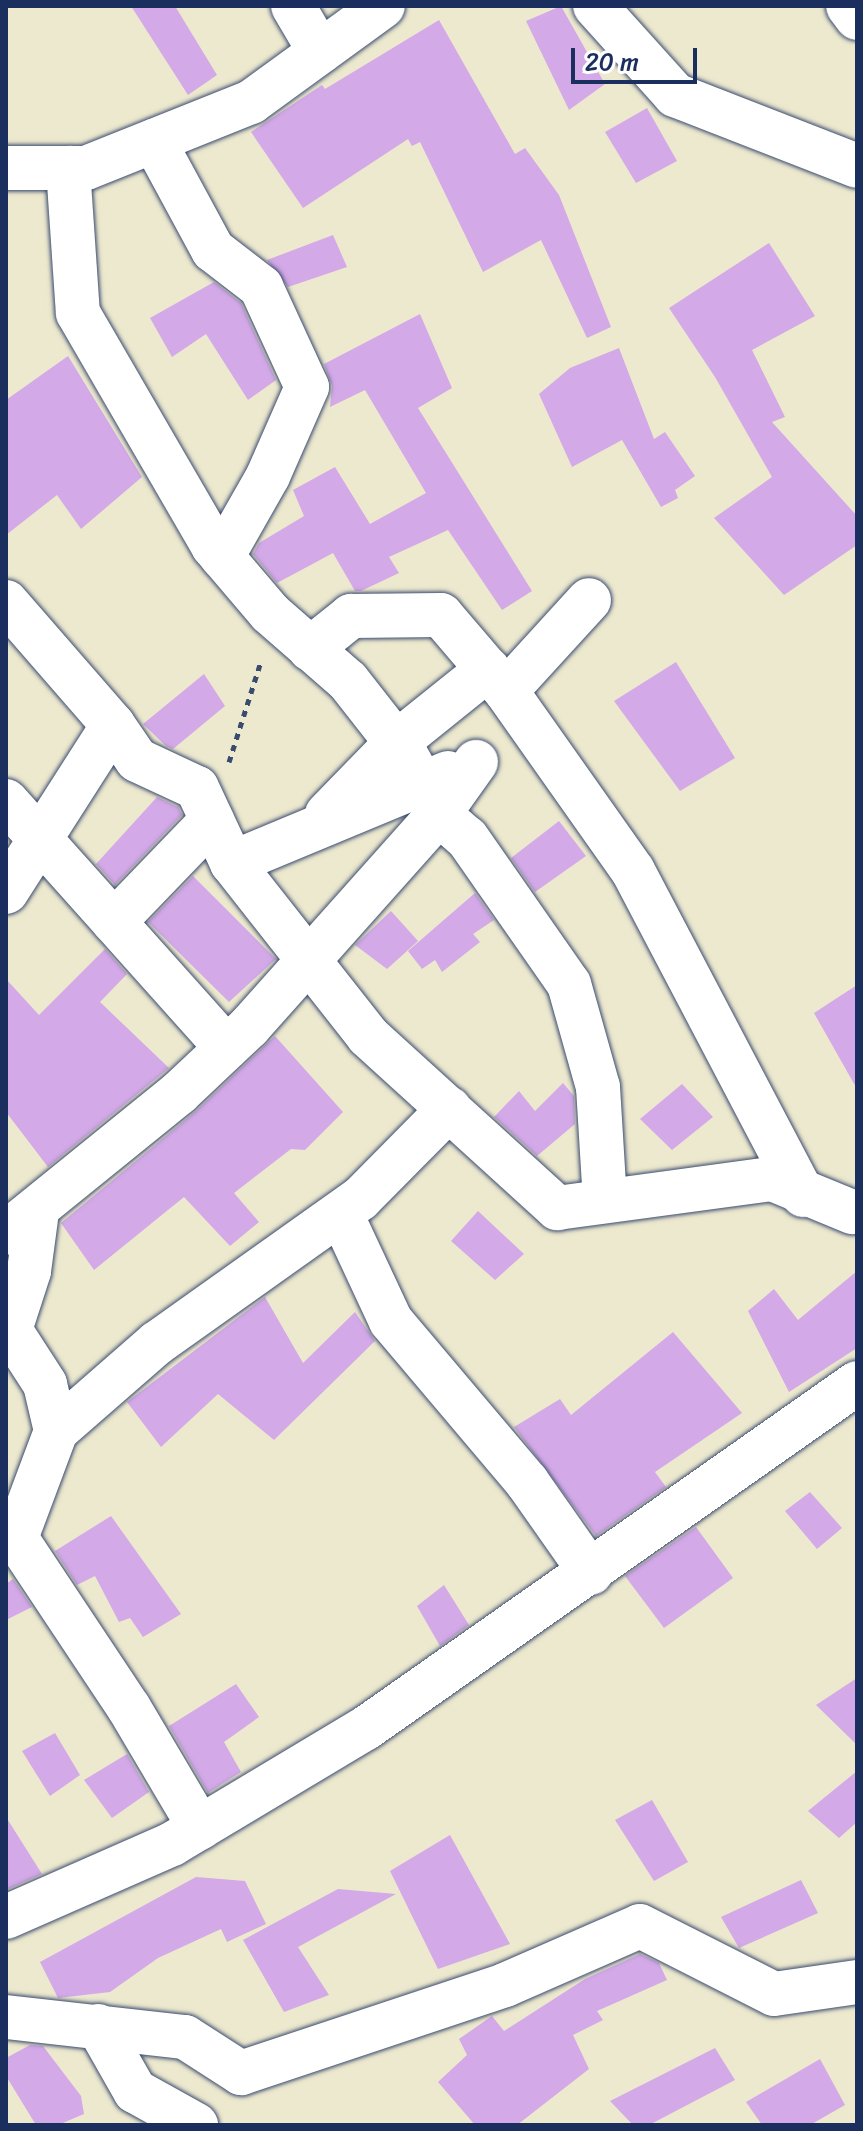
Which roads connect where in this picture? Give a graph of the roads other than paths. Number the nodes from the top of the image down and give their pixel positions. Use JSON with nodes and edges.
{"nodes":[{"id":1,"x":293,"y":6,"type":"edge"},
{"id":2,"x":383,"y":6,"type":"edge"},
{"id":3,"x":595,"y":6,"type":"edge"},
{"id":4,"x":848,"y":6,"type":"edge"},
{"id":5,"x":857,"y":18,"type":"edge"},
{"id":6,"x":320,"y":52,"type":"junction"},
{"id":7,"x":154,"y":141,"type":"junction"},
{"id":8,"x":857,"y":166,"type":"edge"},
{"id":9,"x":6,"y":168,"type":"edge"},
{"id":10,"x":68,"y":168,"type":"junction"},
{"id":11,"x":222,"y":557,"type":"junction"},
{"id":12,"x":589,"y":600,"type":"dead end"},
{"id":13,"x":6,"y":602,"type":"edge"},
{"id":14,"x":310,"y":649,"type":"junction"},
{"id":15,"x":497,"y":680,"type":"junction"},
{"id":16,"x":113,"y":725,"type":"junction"},
{"id":17,"x":535,"y":739,"type":"junction"},
{"id":18,"x":396,"y":743,"type":"junction"},
{"id":19,"x":431,"y":798,"type":"junction"},
{"id":20,"x":6,"y":801,"type":"edge"},
{"id":21,"x":212,"y":820,"type":"junction"},
{"id":22,"x":311,"y":831,"type":"junction"},
{"id":23,"x":40,"y":839,"type":"junction"},
{"id":24,"x":232,"y":863,"type":"junction"},
{"id":25,"x":6,"y":892,"type":"edge"},
{"id":26,"x":114,"y":922,"type":"junction"},
{"id":27,"x":311,"y":962,"type":"junction"},
{"id":28,"x":227,"y":1048,"type":"junction"},
{"id":29,"x":449,"y":1109,"type":"junction"},
{"id":30,"x":803,"y":1195,"type":"junction"},
{"id":31,"x":605,"y":1200,"type":"junction"},
{"id":32,"x":852,"y":1212,"type":"dead end"},
{"id":33,"x":341,"y":1214,"type":"junction"},
{"id":34,"x":21,"y":1222,"type":"edge"},
{"id":35,"x":857,"y":1383,"type":"edge"},
{"id":36,"x":56,"y":1431,"type":"junction"},
{"id":37,"x":11,"y":1530,"type":"edge"},
{"id":38,"x":591,"y":1573,"type":"junction"},
{"id":39,"x":200,"y":1828,"type":"junction"},
{"id":40,"x":6,"y":1917,"type":"edge"},
{"id":41,"x":857,"y":1982,"type":"edge"},
{"id":42,"x":6,"y":2017,"type":"edge"},
{"id":43,"x":98,"y":2026,"type":"junction"},
{"id":44,"x":170,"y":2121,"type":"edge"}],
"edges":[{"from":1,"to":6,"type":"street"},
{"from":2,"to":6,"type":"street"},
{"from":3,"to":8,"type":"street"},
{"from":4,"to":5,"type":"street"},
{"from":6,"to":7,"type":"street"},
{"from":7,"to":10,"type":"street"},
{"from":7,"to":11,"type":"street"},
{"from":9,"to":10,"type":"street"},
{"from":10,"to":11,"type":"street"},
{"from":11,"to":14,"type":"street"},
{"from":12,"to":15,"type":"street"},
{"from":13,"to":16,"type":"street"},
{"from":14,"to":15,"type":"street"},
{"from":14,"to":18,"type":"street"},
{"from":15,"to":17,"type":"street"},
{"from":15,"to":18,"type":"street"},
{"from":16,"to":21,"type":"street"},
{"from":16,"to":23,"type":"street"},
{"from":17,"to":19,"type":"street"},
{"from":17,"to":30,"type":"street"},
{"from":18,"to":19,"type":"street"},
{"from":18,"to":22,"type":"street"},
{"from":19,"to":22,"type":"street"},
{"from":19,"to":27,"type":"street"},
{"from":19,"to":31,"type":"street"},
{"from":20,"to":23,"type":"street"},
{"from":21,"to":24,"type":"street"},
{"from":21,"to":26,"type":"street"},
{"from":22,"to":24,"type":"street"},
{"from":23,"to":25,"type":"street"},
{"from":23,"to":26,"type":"street"},
{"from":24,"to":27,"type":"street"},
{"from":26,"to":28,"type":"street"},
{"from":27,"to":28,"type":"street"},
{"from":27,"to":29,"type":"street"},
{"from":28,"to":34,"type":"street"},
{"from":29,"to":31,"type":"street"},
{"from":29,"to":33,"type":"street"},
{"from":30,"to":31,"type":"street"},
{"from":30,"to":32,"type":"street"},
{"from":33,"to":36,"type":"street"},
{"from":33,"to":38,"type":"street"},
{"from":34,"to":36,"type":"street"},
{"from":35,"to":38,"type":"street"},
{"from":36,"to":37,"type":"street"},
{"from":37,"to":39,"type":"street"},
{"from":38,"to":39,"type":"street"},
{"from":39,"to":40,"type":"street"},
{"from":41,"to":43,"type":"street"},
{"from":42,"to":43,"type":"street"},
{"from":43,"to":44,"type":"street"}]}
